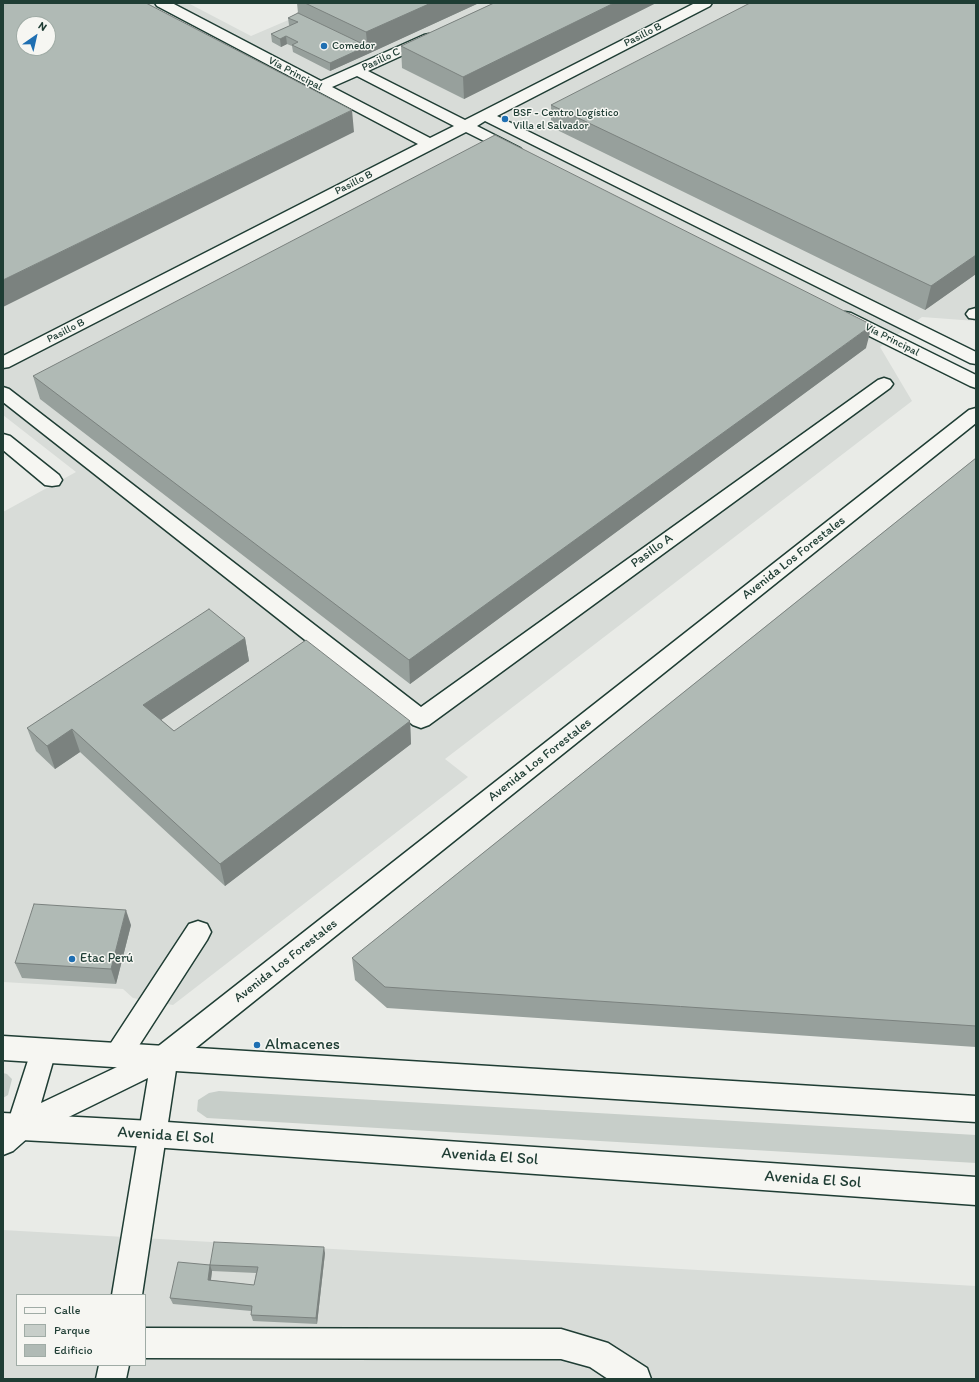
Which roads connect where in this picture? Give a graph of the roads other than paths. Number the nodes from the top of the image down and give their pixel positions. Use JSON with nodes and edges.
{"nodes":[{"id":1,"x":162,"y":3,"type":"edge"},
{"id":2,"x":705,"y":3,"type":"edge"},
{"id":3,"x":443,"y":32,"type":"edge"},
{"id":4,"x":358,"y":71,"type":"junction"},
{"id":5,"x":321,"y":87,"type":"junction"},
{"id":6,"x":486,"y":116,"type":"junction"},
{"id":7,"x":465,"y":126,"type":"junction"},
{"id":8,"x":430,"y":144,"type":"junction"},
{"id":9,"x":529,"y":158,"type":"edge"},
{"id":10,"x":834,"y":311,"type":"edge"},
{"id":11,"x":976,"y":359,"type":"edge"},
{"id":12,"x":3,"y":363,"type":"edge"},
{"id":13,"x":976,"y":382,"type":"edge"},
{"id":14,"x":884,"y":384,"type":"dead end"},
{"id":15,"x":3,"y":393,"type":"edge"},
{"id":16,"x":976,"y":414,"type":"edge"},
{"id":17,"x":3,"y":440,"type":"edge"},
{"id":18,"x":52,"y":480,"type":"dead end"},
{"id":19,"x":198,"y":932,"type":"dead end"},
{"id":20,"x":3,"y":1048,"type":"edge"},
{"id":21,"x":43,"y":1051,"type":"junction"},
{"id":22,"x":118,"y":1055,"type":"junction"},
{"id":23,"x":165,"y":1057,"type":"junction"},
{"id":24,"x":976,"y":1109,"type":"edge"},
{"id":25,"x":9,"y":1132,"type":"edge"},
{"id":26,"x":152,"y":1134,"type":"junction"},
{"id":27,"x":976,"y":1191,"type":"edge"},
{"id":28,"x":127,"y":1294,"type":"edge"},
{"id":29,"x":146,"y":1343,"type":"edge"},
{"id":30,"x":114,"y":1366,"type":"edge"},
{"id":31,"x":111,"y":1379,"type":"edge"},
{"id":32,"x":636,"y":1379,"type":"edge"}],
"edges":[{"from":1,"to":5,"type":"main road","name":"Vía Principal"},
{"from":2,"to":6,"type":"main road","name":"Pasillo B"},
{"from":3,"to":4,"type":"main road","name":"Pasillo C"},
{"from":4,"to":5,"type":"main road","name":"Pasillo C"},
{"from":4,"to":7,"type":"main road"},
{"from":5,"to":8,"type":"main road","name":"Vía Principal"},
{"from":6,"to":7,"type":"main road","name":"Pasillo B"},
{"from":6,"to":11,"type":"main road"},
{"from":7,"to":8,"type":"main road","name":"Pasillo B"},
{"from":7,"to":9,"type":"main road"},
{"from":8,"to":12,"type":"main road","name":"Pasillo B"},
{"from":10,"to":13,"type":"main road","name":"Vía Principal"},
{"from":14,"to":15,"type":"main road","name":"Pasillo A"},
{"from":16,"to":23,"type":"main road","name":"Avenida Los Forestales"},
{"from":17,"to":18,"type":"main road"},
{"from":19,"to":22,"type":"main road"},
{"from":20,"to":21,"type":"main road"},
{"from":21,"to":22,"type":"main road"},
{"from":21,"to":25,"type":"main road"},
{"from":22,"to":23,"type":"main road"},
{"from":23,"to":24,"type":"main road"},
{"from":23,"to":25,"type":"main road","name":"Avenida Los Forestales"},
{"from":23,"to":26,"type":"main road"},
{"from":25,"to":26,"type":"main road","name":"Avenida El Sol"},
{"from":26,"to":27,"type":"main road","name":"Avenida El Sol"},
{"from":26,"to":28,"type":"main road"},
{"from":29,"to":32,"type":"main road"},
{"from":30,"to":31,"type":"main road"}]}
